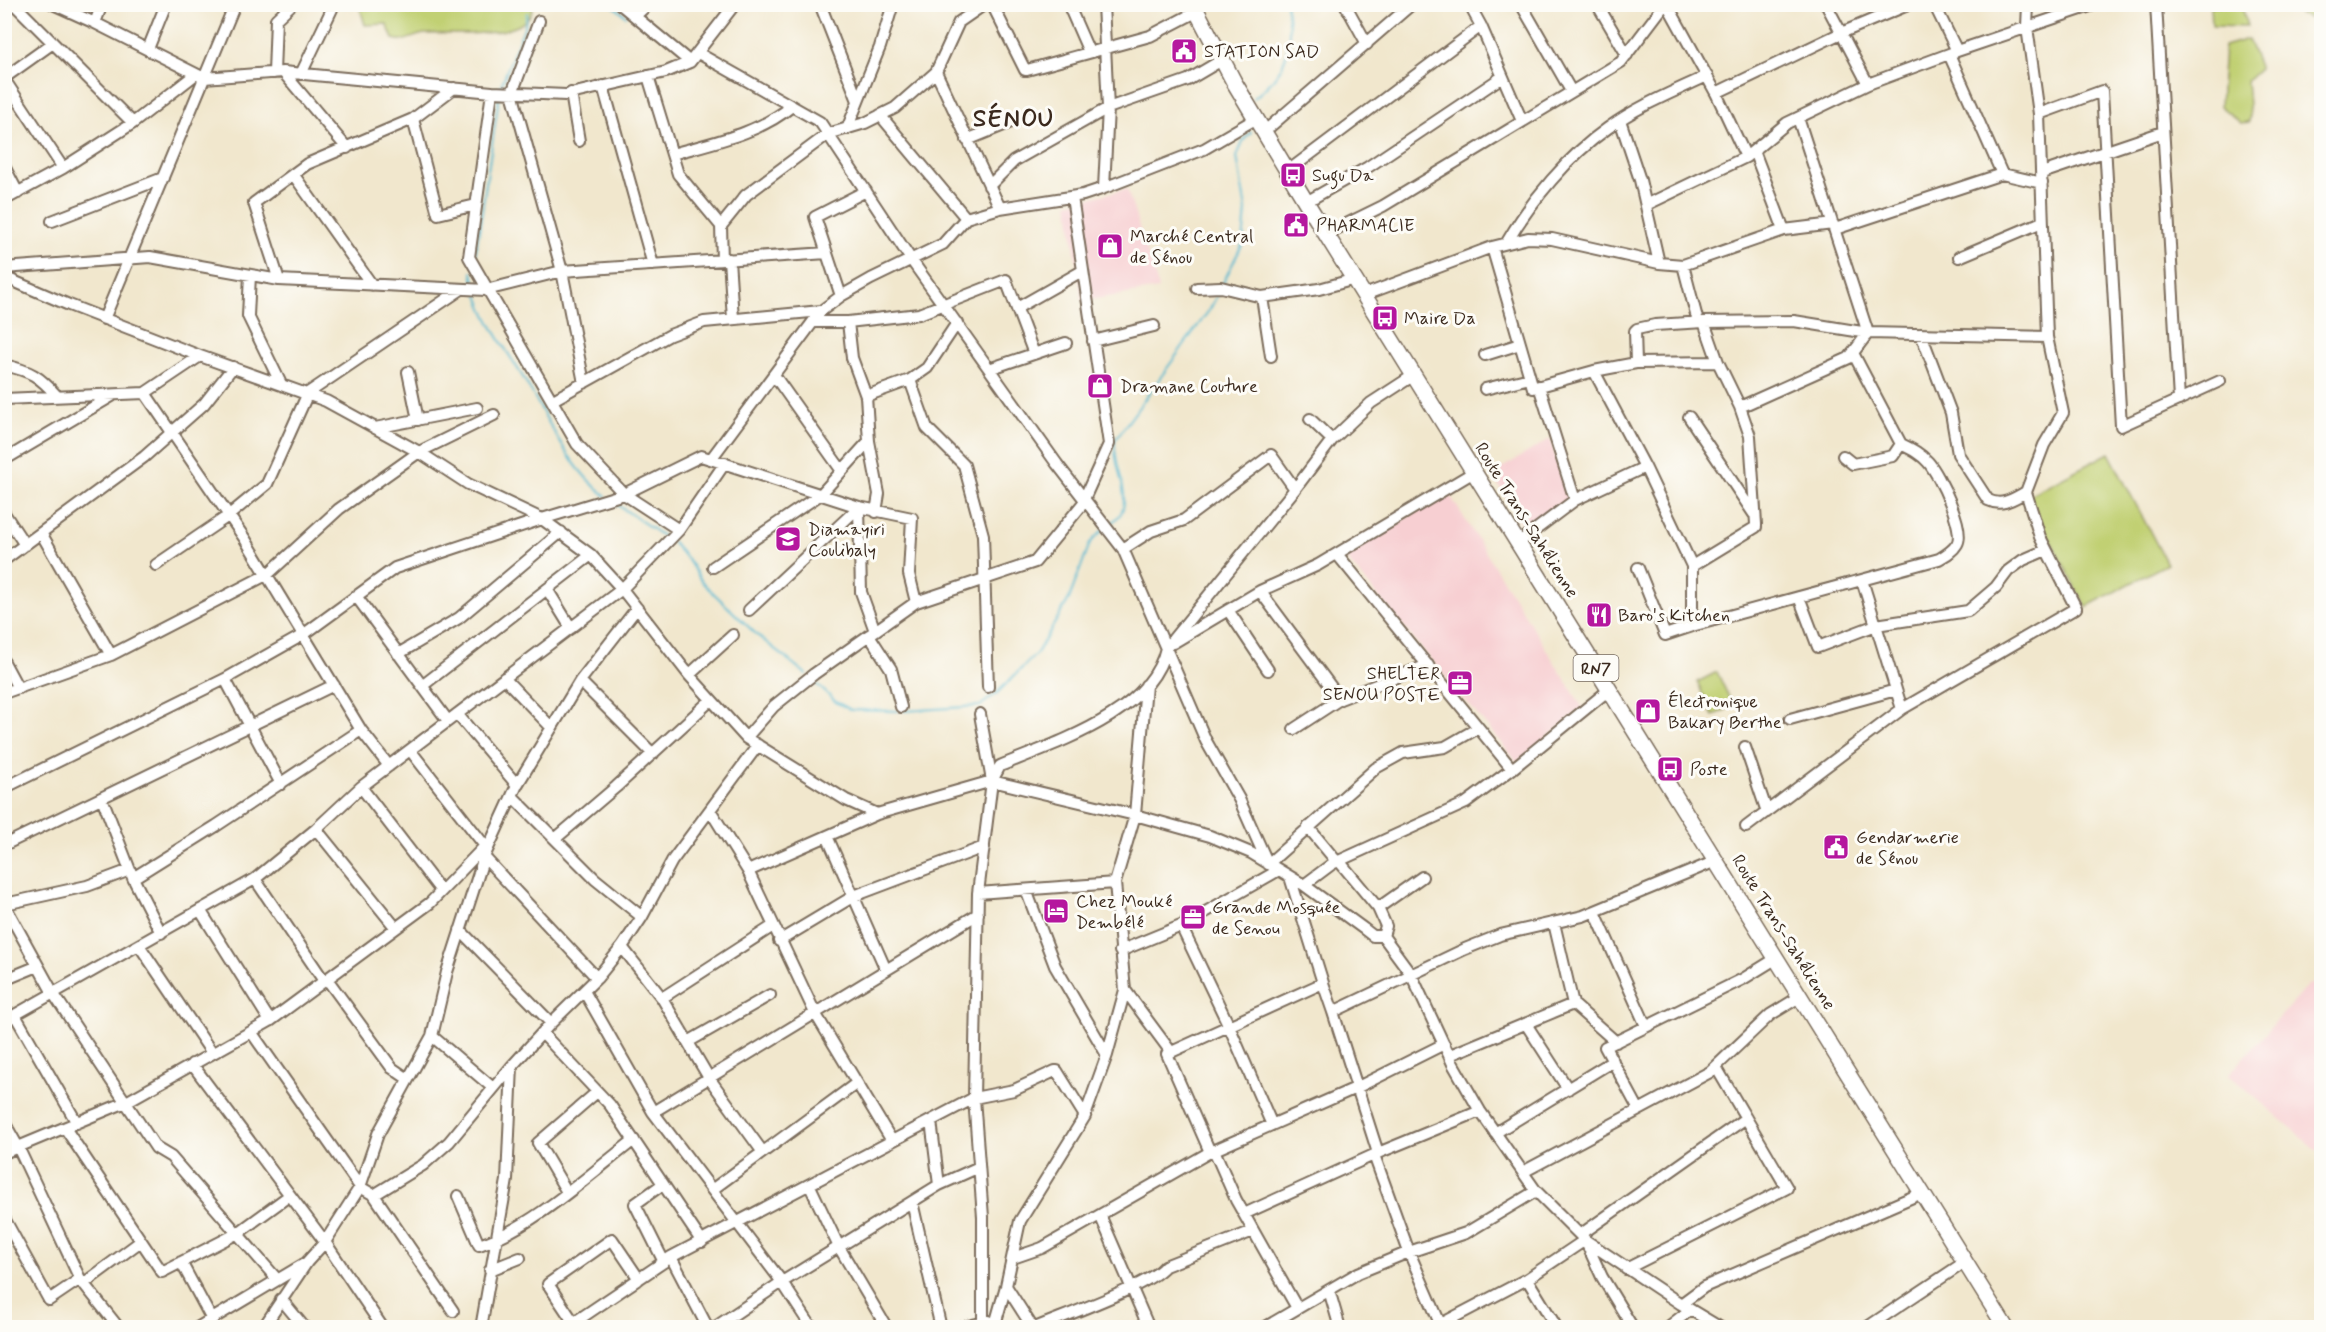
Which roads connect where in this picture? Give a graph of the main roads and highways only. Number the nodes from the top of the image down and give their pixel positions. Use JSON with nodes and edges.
{"nodes":[{"id":1,"x":1194,"y":8,"type":"edge"},
{"id":2,"x":2006,"y":1328,"type":"edge"}],
"edges":[{"from":1,"to":2,"type":"highway","name":"Route Trans-Sahélienne","number":"RN7"}]}
